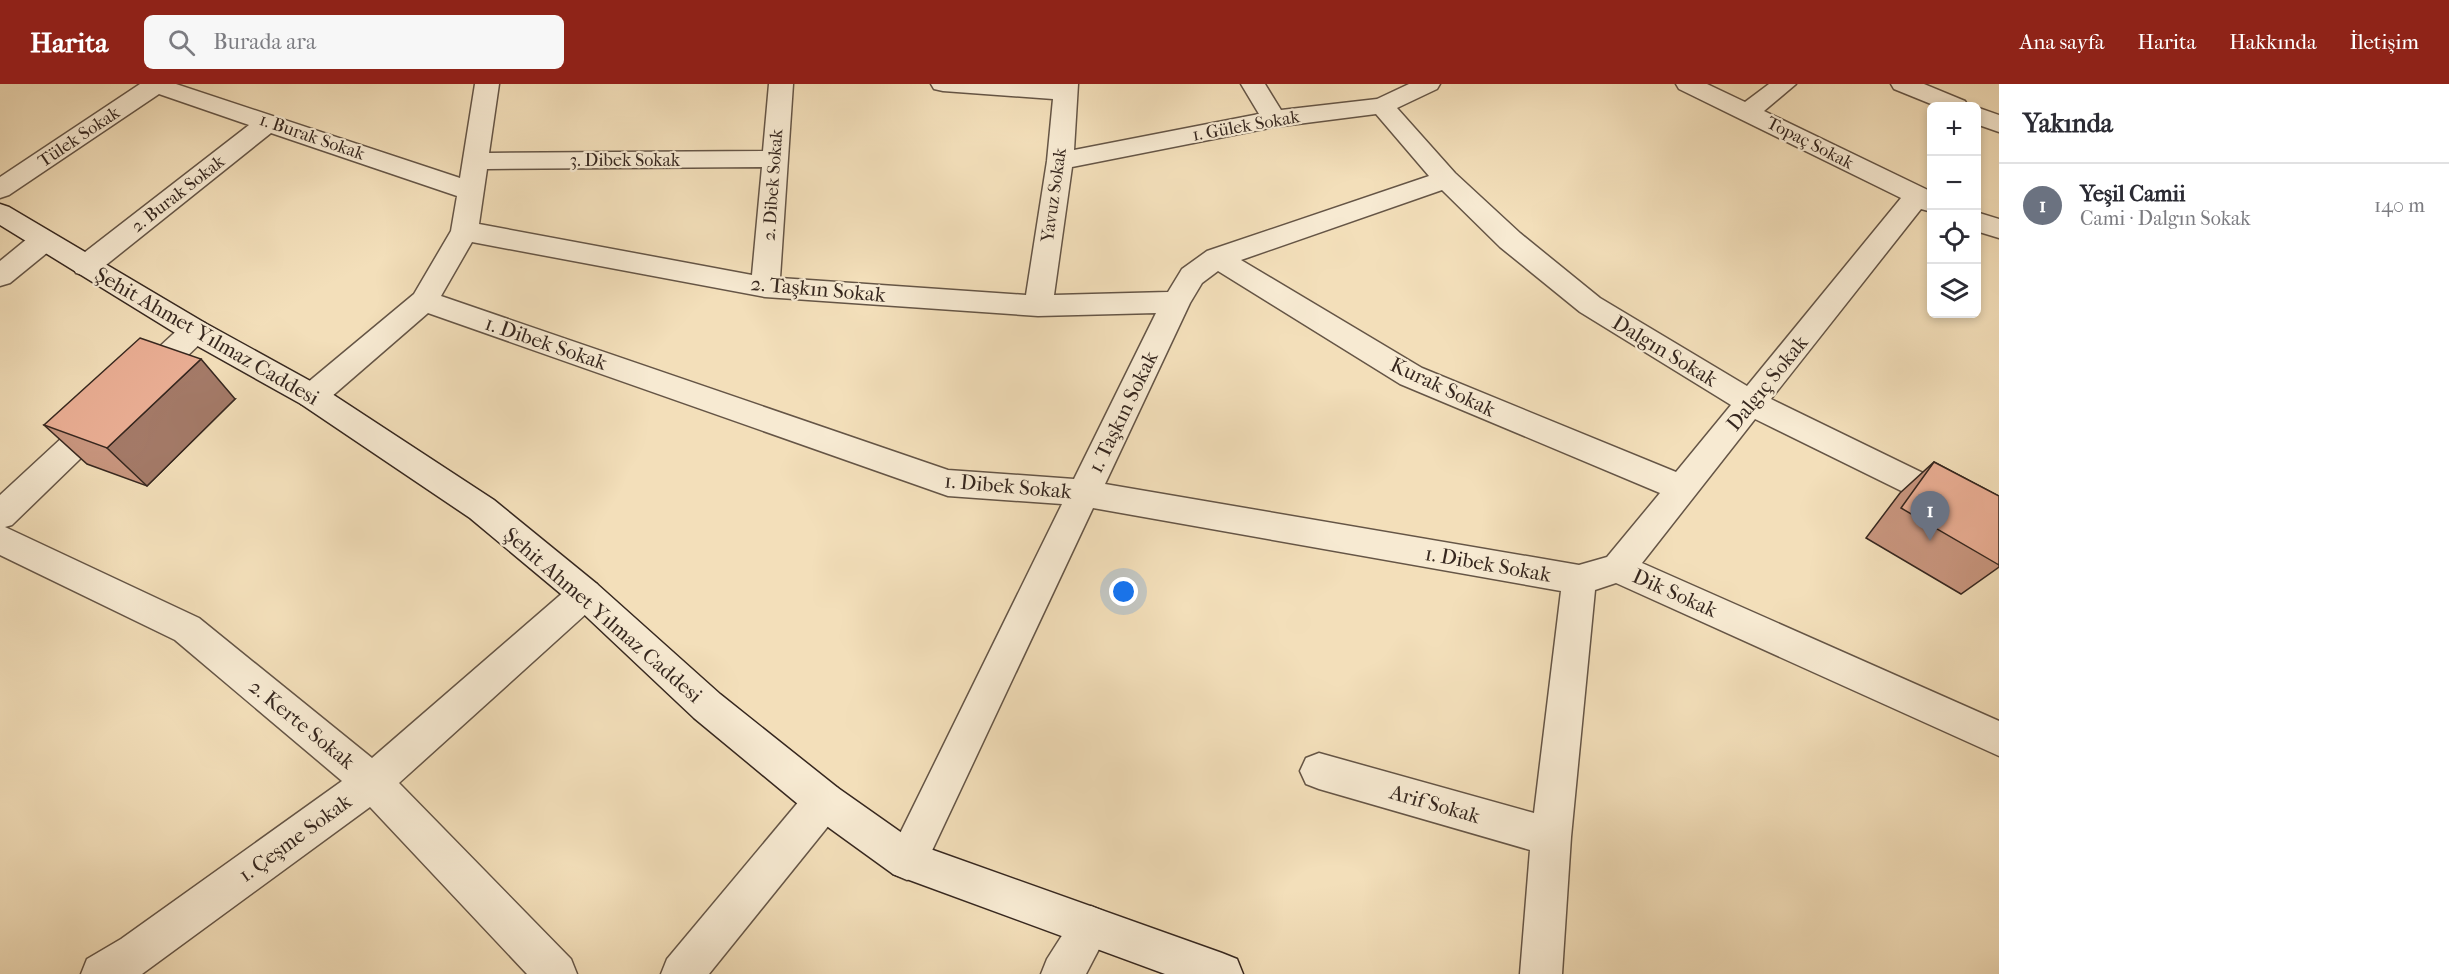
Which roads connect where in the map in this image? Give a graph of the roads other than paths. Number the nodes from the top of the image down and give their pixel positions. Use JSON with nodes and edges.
{"nodes":[{"id":1,"x":156,"y":84,"type":"edge"},
{"id":2,"x":487,"y":84,"type":"edge"},
{"id":3,"x":781,"y":84,"type":"edge"},
{"id":4,"x":943,"y":84,"type":"edge"},
{"id":5,"x":1253,"y":84,"type":"edge"},
{"id":6,"x":1428,"y":84,"type":"edge"},
{"id":7,"x":1688,"y":84,"type":"edge"},
{"id":8,"x":1784,"y":84,"type":"edge"},
{"id":9,"x":1903,"y":84,"type":"edge"},
{"id":10,"x":1066,"y":88,"type":"edge"},
{"id":11,"x":1946,"y":102,"type":"edge"},
{"id":12,"x":1382,"y":106,"type":"junction"},
{"id":13,"x":1748,"y":112,"type":"junction"},
{"id":14,"x":1981,"y":117,"type":"edge"},
{"id":15,"x":1275,"y":120,"type":"junction"},
{"id":16,"x":269,"y":122,"type":"junction"},
{"id":17,"x":1999,"y":124,"type":"edge"},
{"id":18,"x":775,"y":159,"type":"junction"},
{"id":19,"x":476,"y":161,"type":"junction"},
{"id":20,"x":1060,"y":161,"type":"junction"},
{"id":21,"x":1446,"y":179,"type":"junction"},
{"id":22,"x":0,"y":189,"type":"edge"},
{"id":23,"x":471,"y":191,"type":"junction"},
{"id":24,"x":1924,"y":200,"type":"edge"},
{"id":25,"x":0,"y":213,"type":"edge"},
{"id":26,"x":1981,"y":222,"type":"edge"},
{"id":27,"x":1999,"y":229,"type":"edge"},
{"id":28,"x":465,"y":231,"type":"junction"},
{"id":29,"x":43,"y":241,"type":"junction"},
{"id":30,"x":1218,"y":258,"type":"junction"},
{"id":31,"x":86,"y":266,"type":"junction"},
{"id":32,"x":0,"y":276,"type":"edge"},
{"id":33,"x":765,"y":287,"type":"junction"},
{"id":34,"x":424,"y":301,"type":"junction"},
{"id":35,"x":1176,"y":302,"type":"junction"},
{"id":36,"x":1038,"y":306,"type":"junction"},
{"id":37,"x":195,"y":331,"type":"junction"},
{"id":38,"x":312,"y":396,"type":"junction"},
{"id":39,"x":1751,"y":403,"type":"junction"},
{"id":40,"x":1682,"y":488,"type":"junction"},
{"id":41,"x":1084,"y":493,"type":"junction"},
{"id":42,"x":0,"y":515,"type":"edge"},
{"id":43,"x":1999,"y":525,"type":"edge"},
{"id":44,"x":0,"y":539,"type":"edge"},
{"id":45,"x":1618,"y":568,"type":"junction"},
{"id":46,"x":1579,"y":580,"type":"junction"},
{"id":47,"x":585,"y":594,"type":"junction"},
{"id":48,"x":1999,"y":739,"type":"edge"},
{"id":49,"x":1319,"y":771,"type":"dead end"},
{"id":50,"x":372,"y":782,"type":"junction"},
{"id":51,"x":824,"y":801,"type":"junction"},
{"id":52,"x":1551,"y":837,"type":"junction"},
{"id":53,"x":907,"y":860,"type":"junction"},
{"id":54,"x":1091,"y":927,"type":"junction"},
{"id":55,"x":129,"y":967,"type":"edge"},
{"id":56,"x":556,"y":974,"type":"edge"},
{"id":57,"x":682,"y":974,"type":"edge"},
{"id":58,"x":1062,"y":974,"type":"edge"},
{"id":59,"x":1222,"y":974,"type":"edge"},
{"id":60,"x":1541,"y":974,"type":"edge"}],
"edges":[{"from":1,"to":16,"type":"street","name":"1. Burak Sokak"},
{"from":1,"to":22,"type":"street","name":"Tülek Sokak"},
{"from":2,"to":19,"type":"street"},
{"from":3,"to":18,"type":"street","name":"2. Dibek Sokak"},
{"from":4,"to":10,"type":"street"},
{"from":5,"to":15,"type":"street"},
{"from":6,"to":12,"type":"street","name":"1. Gülek Sokak"},
{"from":7,"to":13,"type":"street","name":"Topaç Sokak"},
{"from":8,"to":13,"type":"street"},
{"from":9,"to":11,"type":"street"},
{"from":10,"to":20,"type":"street","name":"Yavuz Sokak"},
{"from":12,"to":15,"type":"street","name":"1. Gülek Sokak"},
{"from":12,"to":21,"type":"street","name":"Dalgın Sokak"},
{"from":13,"to":24,"type":"street","name":"Topaç Sokak"},
{"from":14,"to":17,"type":"street"},
{"from":15,"to":20,"type":"street","name":"1. Gülek Sokak"},
{"from":16,"to":23,"type":"street","name":"1. Burak Sokak"},
{"from":16,"to":31,"type":"street","name":"2. Burak Sokak"},
{"from":18,"to":19,"type":"street","name":"3. Dibek Sokak"},
{"from":18,"to":33,"type":"street","name":"2. Dibek Sokak"},
{"from":19,"to":23,"type":"street"},
{"from":20,"to":36,"type":"street","name":"Yavuz Sokak"},
{"from":21,"to":30,"type":"street","name":"1. Taşkın Sokak"},
{"from":21,"to":39,"type":"street","name":"Dalgın Sokak"},
{"from":23,"to":28,"type":"street"},
{"from":24,"to":39,"type":"street","name":"Dalgıç Sokak"},
{"from":25,"to":29,"type":"street","name":"Şehit Ahmet Yılmaz Caddesi"},
{"from":26,"to":27,"type":"street"},
{"from":28,"to":33,"type":"street","name":"2. Taşkın Sokak"},
{"from":28,"to":34,"type":"street"},
{"from":29,"to":31,"type":"street","name":"Şehit Ahmet Yılmaz Caddesi"},
{"from":29,"to":32,"type":"street"},
{"from":30,"to":35,"type":"street","name":"1. Taşkın Sokak"},
{"from":30,"to":40,"type":"street","name":"Kurak Sokak"},
{"from":31,"to":37,"type":"street","name":"Şehit Ahmet Yılmaz Caddesi"},
{"from":33,"to":36,"type":"street","name":"2. Taşkın Sokak"},
{"from":34,"to":38,"type":"street"},
{"from":34,"to":41,"type":"street","name":"1. Dibek Sokak"},
{"from":35,"to":36,"type":"street","name":"2. Taşkın Sokak"},
{"from":35,"to":41,"type":"street","name":"1. Taşkın Sokak"},
{"from":37,"to":38,"type":"street","name":"Şehit Ahmet Yılmaz Caddesi"},
{"from":37,"to":42,"type":"street"},
{"from":38,"to":47,"type":"street","name":"Şehit Ahmet Yılmaz Caddesi"},
{"from":39,"to":40,"type":"street","name":"Dalgıç Sokak"},
{"from":39,"to":43,"type":"street","name":"Dalgın Sokak"},
{"from":40,"to":45,"type":"street","name":"Dalgıç Sokak"},
{"from":41,"to":46,"type":"street","name":"1. Dibek Sokak"},
{"from":41,"to":53,"type":"street","name":"1. Taşkın Sokak"},
{"from":44,"to":50,"type":"street","name":"2. Kerte Sokak"},
{"from":45,"to":46,"type":"street","name":"Dik Sokak"},
{"from":45,"to":48,"type":"street","name":"Dik Sokak"},
{"from":46,"to":52,"type":"street"},
{"from":47,"to":50,"type":"street","name":"1. Çeşme Sokak"},
{"from":47,"to":51,"type":"street","name":"Şehit Ahmet Yılmaz Caddesi"},
{"from":49,"to":52,"type":"street","name":"Arif Sokak"},
{"from":50,"to":55,"type":"street","name":"1. Çeşme Sokak"},
{"from":50,"to":56,"type":"street","name":"2. Kerte Sokak"},
{"from":51,"to":53,"type":"street","name":"Şehit Ahmet Yılmaz Caddesi"},
{"from":51,"to":57,"type":"street"},
{"from":52,"to":60,"type":"street"},
{"from":53,"to":54,"type":"street","name":"Şehit Ahmet Yılmaz Caddesi"},
{"from":54,"to":58,"type":"street"},
{"from":54,"to":59,"type":"street","name":"Şehit Ahmet Yılmaz Caddesi"}]}
